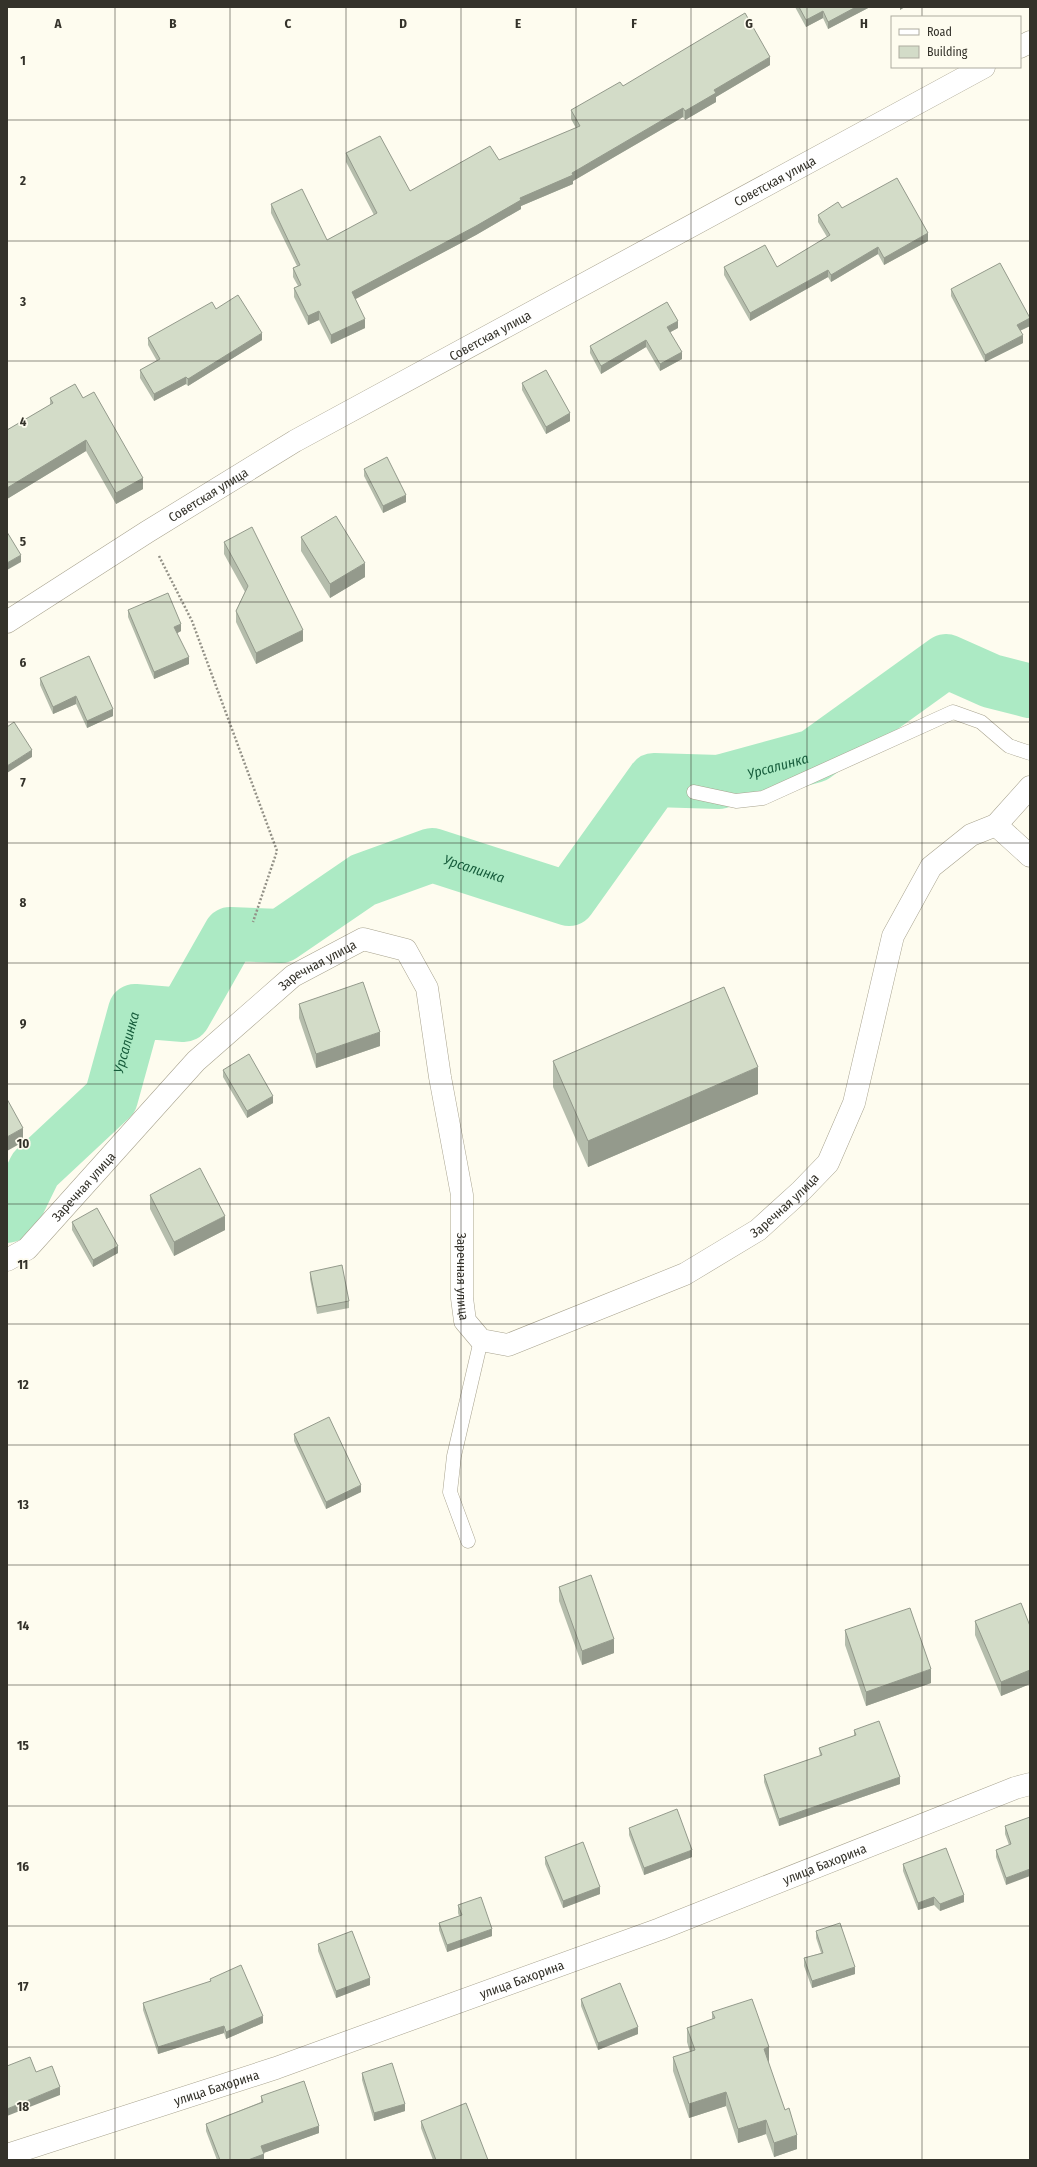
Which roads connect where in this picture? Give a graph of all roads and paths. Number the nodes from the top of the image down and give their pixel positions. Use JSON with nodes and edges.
{"nodes":[{"id":1,"x":1030,"y":42,"type":"edge"},
{"id":2,"x":1021,"y":46,"type":"edge"},
{"id":3,"x":982,"y":68,"type":"edge"},
{"id":4,"x":147,"y":532,"type":"junction"},
{"id":5,"x":7,"y":622,"type":"edge"},
{"id":6,"x":1030,"y":753,"type":"edge"},
{"id":7,"x":1030,"y":787,"type":"edge"},
{"id":8,"x":694,"y":792,"type":"dead end"},
{"id":9,"x":996,"y":825,"type":"junction"},
{"id":10,"x":1030,"y":856,"type":"edge"},
{"id":11,"x":253,"y":922,"type":"dead end"},
{"id":12,"x":7,"y":1260,"type":"edge"},
{"id":13,"x":481,"y":1340,"type":"junction"},
{"id":14,"x":468,"y":1541,"type":"dead end"},
{"id":15,"x":1030,"y":1784,"type":"edge"},
{"id":16,"x":7,"y":2155,"type":"edge"}],
"edges":[{"from":1,"to":2,"type":"street"},
{"from":3,"to":4,"type":"street","name":"Советская улица"},
{"from":4,"to":5,"type":"street","name":"Советская улица"},
{"from":4,"to":11,"type":"path"},
{"from":6,"to":8,"type":"lane"},
{"from":7,"to":9,"type":"street"},
{"from":9,"to":10,"type":"street"},
{"from":9,"to":13,"type":"street","name":"Заречная улица"},
{"from":12,"to":13,"type":"street","name":"Заречная улица"},
{"from":13,"to":14,"type":"lane"},
{"from":15,"to":16,"type":"street","name":"улица Бахорина"}]}
